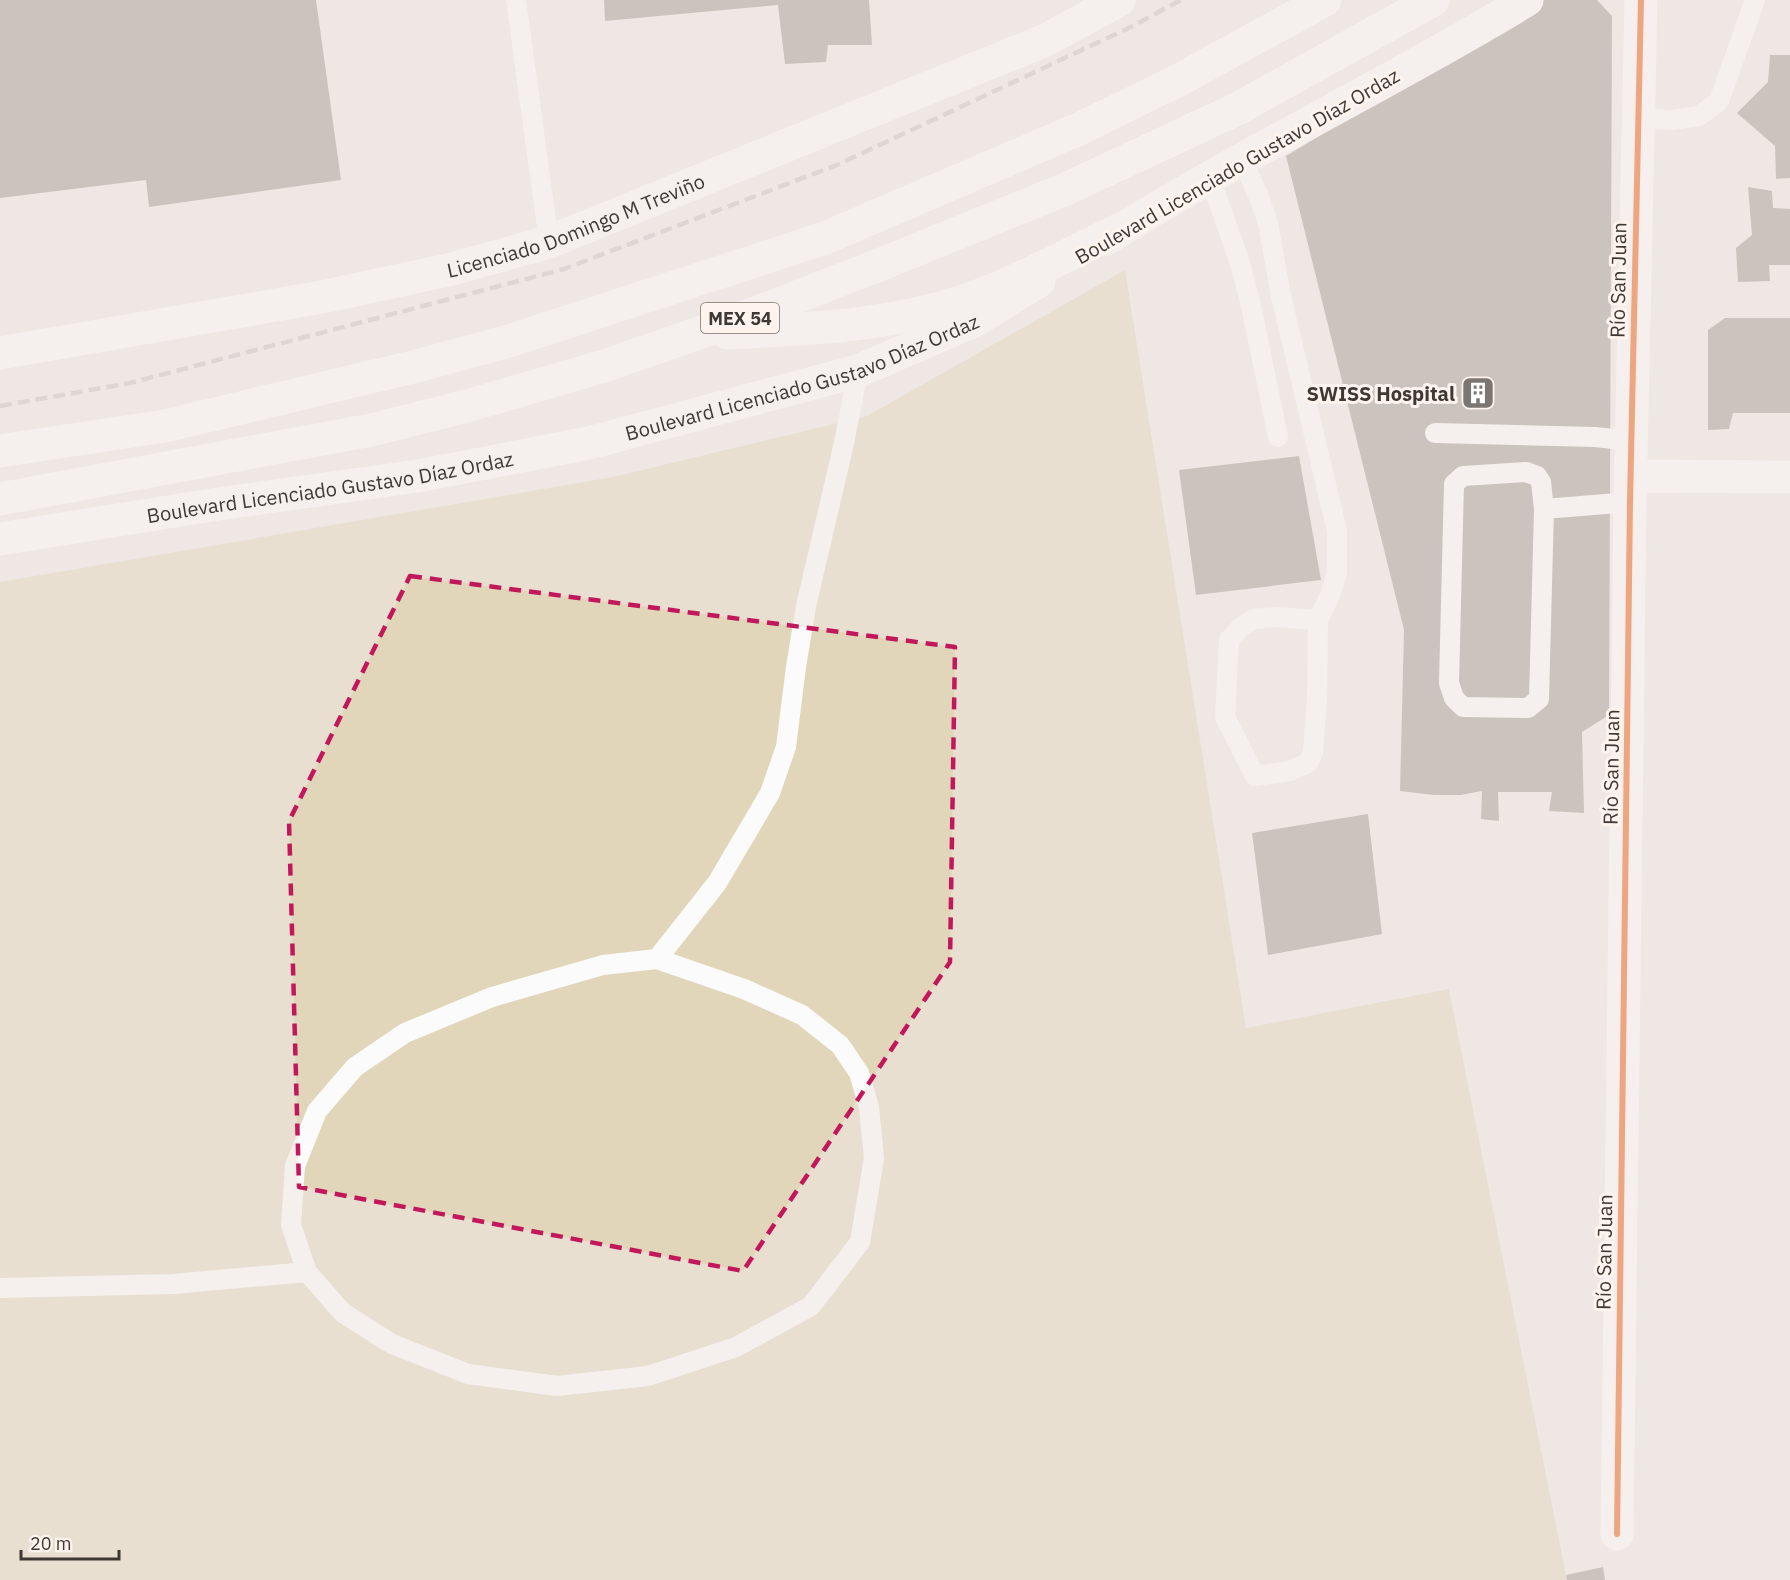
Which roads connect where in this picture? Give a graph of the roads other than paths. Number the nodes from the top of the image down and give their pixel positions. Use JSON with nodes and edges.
{"nodes":[{"id":1,"x":516,"y":0,"type":"edge"},
{"id":2,"x":1119,"y":0,"type":"edge"},
{"id":3,"x":1325,"y":0,"type":"edge"},
{"id":4,"x":1433,"y":0,"type":"edge"},
{"id":5,"x":1527,"y":0,"type":"edge"},
{"id":6,"x":1641,"y":0,"type":"edge"},
{"id":7,"x":1755,"y":0,"type":"edge"},
{"id":8,"x":1638,"y":118,"type":"junction"},
{"id":9,"x":1242,"y":160,"type":"junction"},
{"id":10,"x":1210,"y":178,"type":"junction"},
{"id":11,"x":1129,"y":225,"type":"junction"},
{"id":12,"x":549,"y":243,"type":"junction"},
{"id":13,"x":1281,"y":296,"type":"junction"},
{"id":14,"x":1250,"y":301,"type":"junction"},
{"id":15,"x":695,"y":334,"type":"junction"},
{"id":16,"x":0,"y":353,"type":"edge"},
{"id":17,"x":858,"y":371,"type":"junction"},
{"id":18,"x":1435,"y":433,"type":"dead end"},
{"id":19,"x":1278,"y":437,"type":"dead end"},
{"id":20,"x":1632,"y":441,"type":"junction"},
{"id":21,"x":0,"y":451,"type":"edge"},
{"id":22,"x":1790,"y":477,"type":"edge"},
{"id":23,"x":1630,"y":488,"type":"junction"},
{"id":24,"x":0,"y":499,"type":"edge"},
{"id":25,"x":1544,"y":509,"type":"junction"},
{"id":26,"x":0,"y":539,"type":"edge"},
{"id":27,"x":1318,"y":620,"type":"junction"},
{"id":28,"x":657,"y":959,"type":"junction"},
{"id":29,"x":307,"y":1272,"type":"junction"},
{"id":30,"x":0,"y":1288,"type":"edge"},
{"id":31,"x":1617,"y":1534,"type":"dead end"}],
"edges":[{"from":1,"to":12,"type":"lane"},
{"from":2,"to":12,"type":"main road","name":"Licenciado Domingo M Treviño"},
{"from":3,"to":21,"type":"main road","number":"MEX 54"},
{"from":4,"to":15,"type":"main road","number":"MEX 54"},
{"from":5,"to":9,"type":"main road","name":"Boulevard Licenciado Gustavo Díaz Ordaz"},
{"from":6,"to":8,"type":"main road","name":"Río San Juan"},
{"from":7,"to":8,"type":"lane"},
{"from":8,"to":20,"type":"main road","name":"Río San Juan"},
{"from":9,"to":10,"type":"main road","name":"Boulevard Licenciado Gustavo Díaz Ordaz"},
{"from":9,"to":13,"type":"lane"},
{"from":10,"to":11,"type":"main road","name":"Boulevard Licenciado Gustavo Díaz Ordaz"},
{"from":10,"to":14,"type":"lane"},
{"from":11,"to":15,"type":"main road"},
{"from":11,"to":17,"type":"main road","name":"Boulevard Licenciado Gustavo Díaz Ordaz"},
{"from":12,"to":16,"type":"main road","name":"Licenciado Domingo M Treviño"},
{"from":13,"to":14,"type":"lane"},
{"from":13,"to":27,"type":"lane"},
{"from":14,"to":19,"type":"lane"},
{"from":15,"to":24,"type":"main road","number":"MEX 54"},
{"from":17,"to":26,"type":"main road","name":"Boulevard Licenciado Gustavo Díaz Ordaz"},
{"from":17,"to":28,"type":"lane"},
{"from":18,"to":20,"type":"lane"},
{"from":20,"to":23,"type":"main road","name":"Río San Juan"},
{"from":22,"to":23,"type":"main road"},
{"from":23,"to":25,"type":"lane"},
{"from":23,"to":31,"type":"main road","name":"Río San Juan"},
{"from":25,"to":25,"type":"lane"},
{"from":27,"to":27,"type":"lane"},
{"from":28,"to":29,"type":"lane"},
{"from":28,"to":29,"type":"lane"},
{"from":29,"to":30,"type":"lane"}]}
